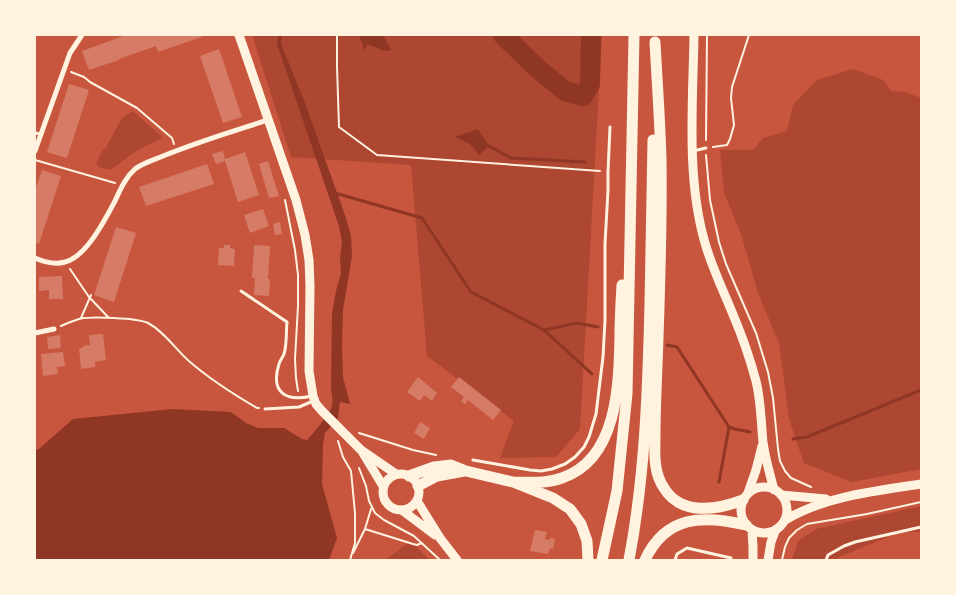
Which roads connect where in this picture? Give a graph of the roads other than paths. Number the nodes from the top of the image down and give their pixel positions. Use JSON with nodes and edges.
{"nodes":[{"id":1,"x":82,"y":35,"type":"edge"},
{"id":2,"x":239,"y":35,"type":"edge"},
{"id":3,"x":634,"y":35,"type":"edge"},
{"id":4,"x":694,"y":35,"type":"edge"},
{"id":5,"x":655,"y":38,"type":"edge"},
{"id":6,"x":633,"y":109,"type":"junction"},
{"id":7,"x":268,"y":120,"type":"junction"},
{"id":8,"x":610,"y":126,"type":"dead end"},
{"id":9,"x":38,"y":134,"type":"edge"},
{"id":10,"x":706,"y":148,"type":"road end"},
{"id":11,"x":692,"y":151,"type":"junction"},
{"id":12,"x":35,"y":152,"type":"edge"},
{"id":13,"x":35,"y":258,"type":"edge"},
{"id":14,"x":242,"y":291,"type":"dead end"},
{"id":15,"x":54,"y":329,"type":"road end"},
{"id":16,"x":35,"y":332,"type":"edge"},
{"id":17,"x":314,"y":398,"type":"junction"},
{"id":18,"x":265,"y":409,"type":"road end"},
{"id":19,"x":763,"y":442,"type":"junction"},
{"id":20,"x":361,"y":450,"type":"junction"},
{"id":21,"x":473,"y":460,"type":"dead end"},
{"id":22,"x":466,"y":470,"type":"junction"},
{"id":23,"x":396,"y":474,"type":"junction"},
{"id":24,"x":409,"y":476,"type":"junction"},
{"id":25,"x":513,"y":482,"type":"junction"},
{"id":26,"x":921,"y":484,"type":"edge"},
{"id":27,"x":383,"y":486,"type":"junction"},
{"id":28,"x":418,"y":486,"type":"junction"},
{"id":29,"x":778,"y":492,"type":"junction"},
{"id":30,"x":746,"y":497,"type":"junction"},
{"id":31,"x":831,"y":500,"type":"junction"},
{"id":32,"x":417,"y":501,"type":"junction"},
{"id":33,"x":403,"y":511,"type":"junction"},
{"id":34,"x":785,"y":520,"type":"junction"},
{"id":35,"x":749,"y":527,"type":"junction"},
{"id":36,"x":921,"y":527,"type":"edge"},
{"id":37,"x":776,"y":529,"type":"junction"},
{"id":38,"x":440,"y":538,"type":"junction"},
{"id":39,"x":457,"y":560,"type":"edge"},
{"id":40,"x":588,"y":560,"type":"edge"},
{"id":41,"x":602,"y":560,"type":"edge"},
{"id":42,"x":629,"y":560,"type":"edge"},
{"id":43,"x":645,"y":560,"type":"edge"},
{"id":44,"x":676,"y":560,"type":"edge"},
{"id":45,"x":730,"y":560,"type":"edge"},
{"id":46,"x":753,"y":560,"type":"edge"},
{"id":47,"x":768,"y":560,"type":"edge"},
{"id":48,"x":826,"y":560,"type":"edge"}],
"edges":[{"from":1,"to":9,"type":"street"},
{"from":2,"to":7,"type":"main road"},
{"from":3,"to":6,"type":"highway"},
{"from":4,"to":11,"type":"main road"},
{"from":5,"to":30,"type":"highway"},
{"from":5,"to":42,"type":"highway"},
{"from":6,"to":25,"type":"highway"},
{"from":6,"to":41,"type":"highway"},
{"from":7,"to":13,"type":"street"},
{"from":7,"to":17,"type":"main road"},
{"from":8,"to":21,"type":"lane"},
{"from":9,"to":12,"type":"street"},
{"from":10,"to":11,"type":"lane"},
{"from":11,"to":19,"type":"main road"},
{"from":14,"to":17,"type":"lane"},
{"from":15,"to":16,"type":"street"},
{"from":17,"to":18,"type":"lane"},
{"from":17,"to":20,"type":"main road"},
{"from":19,"to":29,"type":"main road"},
{"from":19,"to":30,"type":"main road"},
{"from":20,"to":23,"type":"main road"},
{"from":20,"to":27,"type":"main road"},
{"from":22,"to":24,"type":"highway"},
{"from":22,"to":25,"type":"highway"},
{"from":22,"to":28,"type":"highway"},
{"from":23,"to":24,"type":"main road"},
{"from":23,"to":27,"type":"main road"},
{"from":24,"to":28,"type":"main road"},
{"from":25,"to":40,"type":"highway"},
{"from":26,"to":31,"type":"main road"},
{"from":27,"to":33,"type":"main road"},
{"from":28,"to":32,"type":"main road"},
{"from":29,"to":30,"type":"main road"},
{"from":29,"to":31,"type":"main road"},
{"from":29,"to":34,"type":"main road"},
{"from":30,"to":35,"type":"main road"},
{"from":31,"to":34,"type":"main road"},
{"from":32,"to":33,"type":"main road"},
{"from":32,"to":38,"type":"main road"},
{"from":33,"to":38,"type":"main road"},
{"from":34,"to":37,"type":"main road"},
{"from":35,"to":37,"type":"main road"},
{"from":35,"to":43,"type":"highway"},
{"from":35,"to":46,"type":"main road"},
{"from":36,"to":48,"type":"lane"},
{"from":37,"to":47,"type":"main road"},
{"from":38,"to":39,"type":"main road"},
{"from":44,"to":45,"type":"lane"}]}
